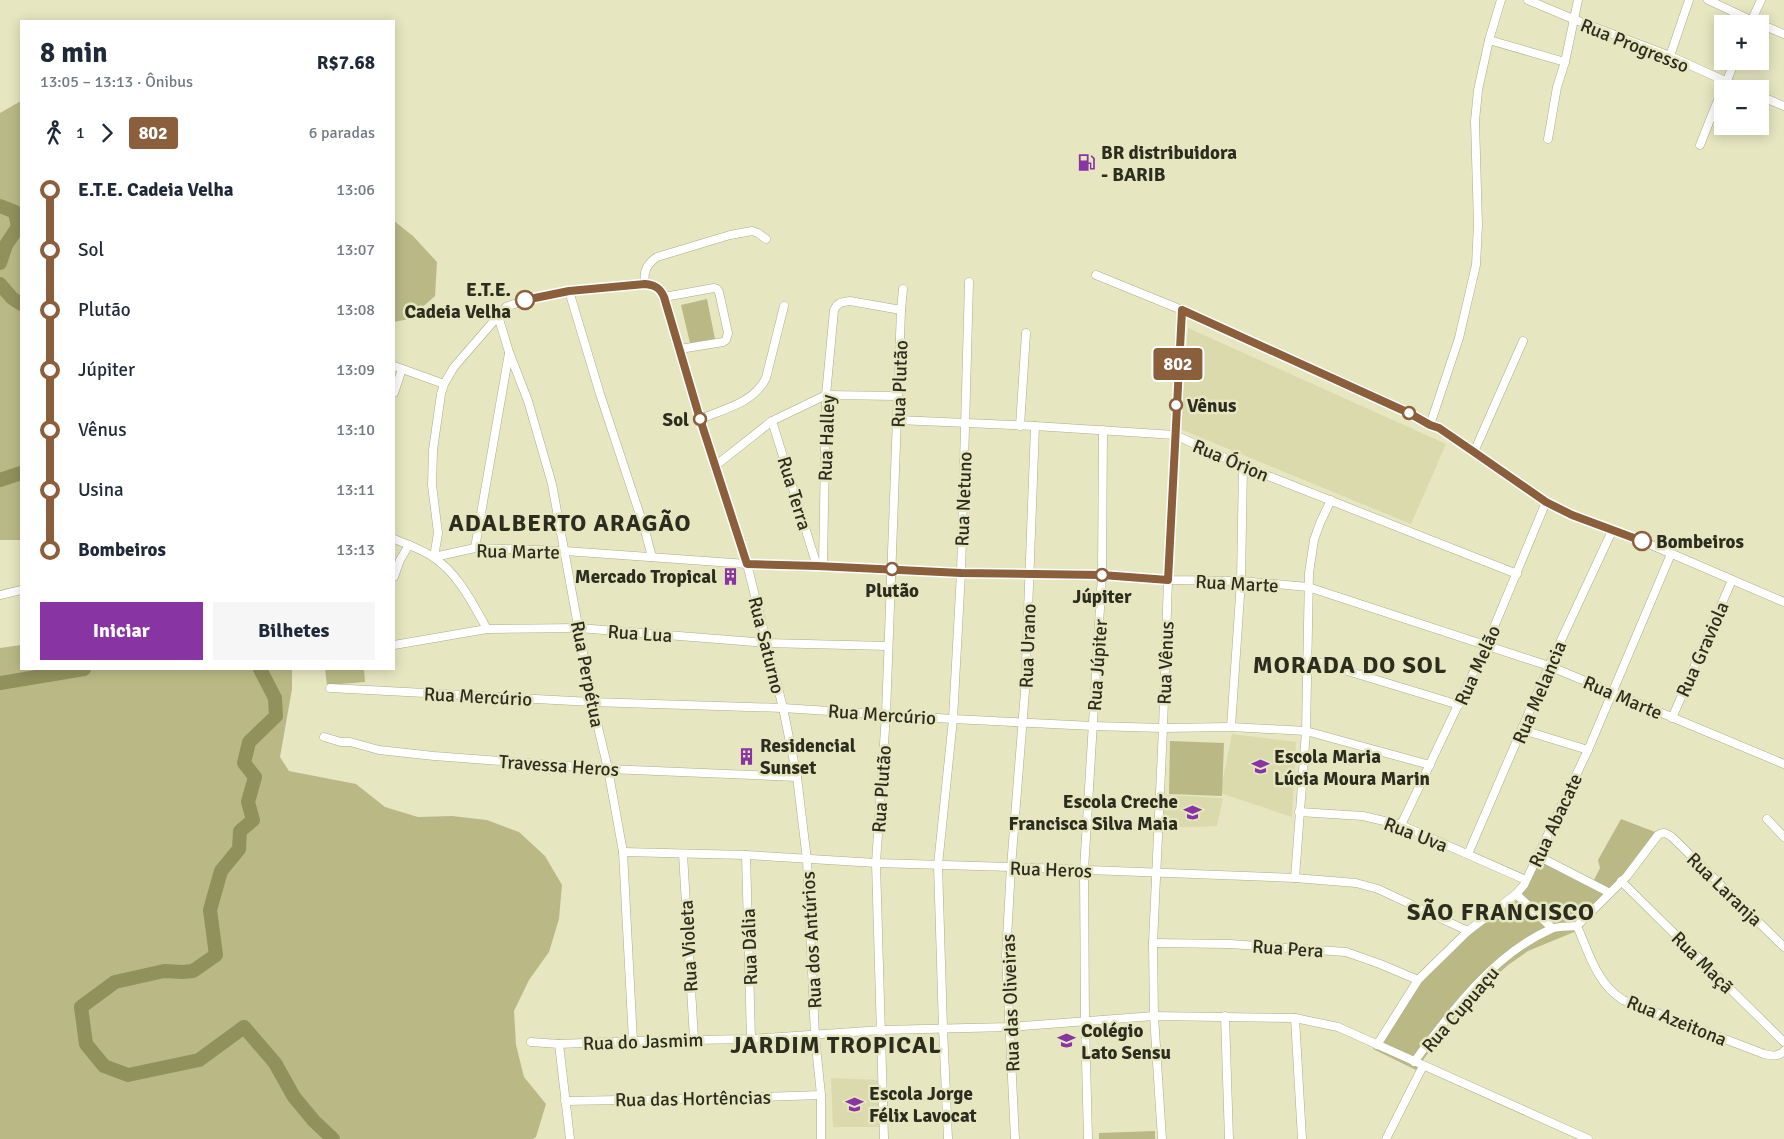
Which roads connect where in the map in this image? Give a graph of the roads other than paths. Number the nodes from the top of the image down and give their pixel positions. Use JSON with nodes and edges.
{"nodes":[{"id":1,"x":1501,"y":0,"type":"edge"},
{"id":2,"x":1528,"y":0,"type":"edge"},
{"id":3,"x":1578,"y":0,"type":"edge"},
{"id":4,"x":1689,"y":0,"type":"edge"},
{"id":5,"x":1708,"y":0,"type":"edge"},
{"id":6,"x":1761,"y":0,"type":"edge"},
{"id":7,"x":1739,"y":15,"type":"edge"},
{"id":8,"x":1757,"y":15,"type":"edge"},
{"id":9,"x":1573,"y":19,"type":"junction"},
{"id":10,"x":1769,"y":28,"type":"edge"},
{"id":11,"x":1784,"y":34,"type":"edge"},
{"id":12,"x":1489,"y":40,"type":"junction"},
{"id":13,"x":1670,"y":56,"type":"junction"},
{"id":14,"x":1565,"y":62,"type":"junction"},
{"id":15,"x":1714,"y":81,"type":"edge"},
{"id":16,"x":1769,"y":100,"type":"edge"},
{"id":17,"x":1784,"y":106,"type":"edge"},
{"id":18,"x":1714,"y":111,"type":"edge"},
{"id":19,"x":1548,"y":139,"type":"dead end"},
{"id":20,"x":1700,"y":145,"type":"dead end"},
{"id":21,"x":766,"y":239,"type":"dead end"},
{"id":22,"x":1096,"y":276,"type":"dead end"},
{"id":23,"x":968,"y":282,"type":"dead end"},
{"id":24,"x":645,"y":284,"type":"junction"},
{"id":25,"x":903,"y":289,"type":"dead end"},
{"id":26,"x":569,"y":291,"type":"junction"},
{"id":27,"x":664,"y":297,"type":"junction"},
{"id":28,"x":784,"y":306,"type":"dead end"},
{"id":29,"x":901,"y":310,"type":"junction"},
{"id":30,"x":1182,"y":310,"type":"junction"},
{"id":31,"x":498,"y":316,"type":"junction"},
{"id":32,"x":1026,"y":333,"type":"dead end"},
{"id":33,"x":1523,"y":340,"type":"dead end"},
{"id":34,"x":680,"y":350,"type":"junction"},
{"id":35,"x":509,"y":352,"type":"junction"},
{"id":36,"x":395,"y":366,"type":"edge"},
{"id":37,"x":402,"y":369,"type":"junction"},
{"id":38,"x":444,"y":384,"type":"junction"},
{"id":39,"x":395,"y":390,"type":"edge"},
{"id":40,"x":826,"y":395,"type":"junction"},
{"id":41,"x":898,"y":396,"type":"junction"},
{"id":42,"x":700,"y":419,"type":"junction"},
{"id":43,"x":898,"y":420,"type":"junction"},
{"id":44,"x":772,"y":421,"type":"junction"},
{"id":45,"x":965,"y":424,"type":"junction"},
{"id":46,"x":1430,"y":425,"type":"junction"},
{"id":47,"x":1020,"y":426,"type":"junction"},
{"id":48,"x":1036,"y":426,"type":"junction"},
{"id":49,"x":1103,"y":430,"type":"junction"},
{"id":50,"x":1174,"y":435,"type":"junction"},
{"id":51,"x":1474,"y":452,"type":"junction"},
{"id":52,"x":715,"y":466,"type":"junction"},
{"id":53,"x":1243,"y":466,"type":"junction"},
{"id":54,"x":1330,"y":500,"type":"junction"},
{"id":55,"x":1546,"y":502,"type":"junction"},
{"id":56,"x":1612,"y":531,"type":"junction"},
{"id":57,"x":395,"y":539,"type":"edge"},
{"id":58,"x":409,"y":545,"type":"junction"},
{"id":59,"x":476,"y":548,"type":"junction"},
{"id":60,"x":565,"y":552,"type":"junction"},
{"id":61,"x":1671,"y":554,"type":"junction"},
{"id":62,"x":434,"y":557,"type":"junction"},
{"id":63,"x":652,"y":557,"type":"junction"},
{"id":64,"x":747,"y":564,"type":"junction"},
{"id":65,"x":820,"y":566,"type":"junction"},
{"id":66,"x":892,"y":570,"type":"junction"},
{"id":67,"x":395,"y":573,"type":"edge"},
{"id":68,"x":961,"y":573,"type":"junction"},
{"id":69,"x":1030,"y":574,"type":"junction"},
{"id":70,"x":1517,"y":574,"type":"junction"},
{"id":71,"x":1102,"y":575,"type":"junction"},
{"id":72,"x":1168,"y":580,"type":"junction"},
{"id":73,"x":1732,"y":580,"type":"junction"},
{"id":74,"x":1241,"y":581,"type":"junction"},
{"id":75,"x":1308,"y":587,"type":"junction"},
{"id":76,"x":20,"y":590,"type":"edge"},
{"id":77,"x":0,"y":595,"type":"edge"},
{"id":78,"x":1784,"y":602,"type":"edge"},
{"id":79,"x":579,"y":628,"type":"junction"},
{"id":80,"x":487,"y":629,"type":"junction"},
{"id":81,"x":766,"y":643,"type":"junction"},
{"id":82,"x":1487,"y":644,"type":"junction"},
{"id":83,"x":395,"y":645,"type":"edge"},
{"id":84,"x":888,"y":646,"type":"junction"},
{"id":85,"x":1308,"y":660,"type":"junction"},
{"id":86,"x":1549,"y":666,"type":"junction"},
{"id":87,"x":330,"y":688,"type":"dead end"},
{"id":88,"x":1614,"y":692,"type":"junction"},
{"id":89,"x":592,"y":702,"type":"junction"},
{"id":90,"x":1459,"y":705,"type":"junction"},
{"id":91,"x":783,"y":708,"type":"junction"},
{"id":92,"x":886,"y":714,"type":"junction"},
{"id":93,"x":1672,"y":718,"type":"junction"},
{"id":94,"x":953,"y":719,"type":"junction"},
{"id":95,"x":1023,"y":722,"type":"junction"},
{"id":96,"x":1093,"y":726,"type":"junction"},
{"id":97,"x":1231,"y":727,"type":"junction"},
{"id":98,"x":1163,"y":728,"type":"junction"},
{"id":99,"x":1523,"y":730,"type":"junction"},
{"id":100,"x":1306,"y":732,"type":"junction"},
{"id":101,"x":324,"y":737,"type":"dead end"},
{"id":102,"x":1588,"y":750,"type":"junction"},
{"id":103,"x":1784,"y":764,"type":"edge"},
{"id":104,"x":1430,"y":765,"type":"junction"},
{"id":105,"x":608,"y":769,"type":"junction"},
{"id":106,"x":797,"y":776,"type":"junction"},
{"id":107,"x":1299,"y":812,"type":"junction"},
{"id":108,"x":1767,"y":819,"type":"dead end"},
{"id":109,"x":1401,"y":825,"type":"junction"},
{"id":110,"x":1784,"y":837,"type":"edge"},
{"id":111,"x":623,"y":852,"type":"junction"},
{"id":112,"x":683,"y":854,"type":"junction"},
{"id":113,"x":1468,"y":854,"type":"junction"},
{"id":114,"x":746,"y":855,"type":"junction"},
{"id":115,"x":1538,"y":856,"type":"junction"},
{"id":116,"x":807,"y":860,"type":"junction"},
{"id":117,"x":876,"y":863,"type":"junction"},
{"id":118,"x":938,"y":866,"type":"junction"},
{"id":119,"x":1011,"y":867,"type":"junction"},
{"id":120,"x":1084,"y":870,"type":"junction"},
{"id":121,"x":1156,"y":874,"type":"junction"},
{"id":122,"x":1295,"y":878,"type":"junction"},
{"id":123,"x":1526,"y":880,"type":"junction"},
{"id":124,"x":1621,"y":881,"type":"junction"},
{"id":125,"x":1610,"y":893,"type":"junction"},
{"id":126,"x":1516,"y":894,"type":"junction"},
{"id":127,"x":1577,"y":926,"type":"junction"},
{"id":128,"x":1552,"y":928,"type":"junction"},
{"id":129,"x":1468,"y":931,"type":"junction"},
{"id":130,"x":1153,"y":943,"type":"junction"},
{"id":131,"x":1784,"y":947,"type":"edge"},
{"id":132,"x":1418,"y":980,"type":"junction"},
{"id":133,"x":1154,"y":1016,"type":"junction"},
{"id":134,"x":1225,"y":1016,"type":"junction"},
{"id":135,"x":1295,"y":1018,"type":"junction"},
{"id":136,"x":1085,"y":1020,"type":"junction"},
{"id":137,"x":1010,"y":1027,"type":"junction"},
{"id":138,"x":943,"y":1028,"type":"junction"},
{"id":139,"x":882,"y":1030,"type":"junction"},
{"id":140,"x":815,"y":1036,"type":"junction"},
{"id":141,"x":694,"y":1039,"type":"junction"},
{"id":142,"x":752,"y":1039,"type":"junction"},
{"id":143,"x":633,"y":1041,"type":"junction"},
{"id":144,"x":531,"y":1042,"type":"dead end"},
{"id":145,"x":1784,"y":1042,"type":"edge"},
{"id":146,"x":559,"y":1044,"type":"junction"},
{"id":147,"x":1377,"y":1045,"type":"junction"},
{"id":148,"x":1784,"y":1051,"type":"edge"},
{"id":149,"x":1414,"y":1062,"type":"junction"},
{"id":150,"x":1423,"y":1066,"type":"junction"},
{"id":151,"x":821,"y":1095,"type":"junction"},
{"id":152,"x":566,"y":1101,"type":"junction"},
{"id":153,"x":570,"y":1139,"type":"edge"},
{"id":154,"x":822,"y":1139,"type":"edge"},
{"id":155,"x":884,"y":1139,"type":"edge"},
{"id":156,"x":948,"y":1139,"type":"edge"},
{"id":157,"x":1015,"y":1139,"type":"edge"},
{"id":158,"x":1088,"y":1139,"type":"edge"},
{"id":159,"x":1162,"y":1139,"type":"edge"},
{"id":160,"x":1229,"y":1139,"type":"edge"},
{"id":161,"x":1302,"y":1139,"type":"edge"},
{"id":162,"x":1386,"y":1139,"type":"edge"},
{"id":163,"x":1588,"y":1139,"type":"edge"}],
"edges":[{"from":1,"to":12,"type":"street"},
{"from":2,"to":9,"type":"street","name":"Rua Progresso"},
{"from":3,"to":9,"type":"street"},
{"from":4,"to":13,"type":"street"},
{"from":5,"to":7,"type":"street"},
{"from":6,"to":8,"type":"street"},
{"from":9,"to":13,"type":"street","name":"Rua Progresso"},
{"from":9,"to":14,"type":"street"},
{"from":10,"to":11,"type":"street"},
{"from":12,"to":14,"type":"street"},
{"from":12,"to":46,"type":"street"},
{"from":13,"to":15,"type":"street","name":"Rua Progresso"},
{"from":14,"to":19,"type":"street"},
{"from":16,"to":17,"type":"street"},
{"from":18,"to":20,"type":"street"},
{"from":21,"to":24,"type":"street"},
{"from":22,"to":30,"type":"street"},
{"from":23,"to":45,"type":"street","name":"Rua Netuno"},
{"from":24,"to":26,"type":"street"},
{"from":24,"to":27,"type":"street","name":"Rua Saturno"},
{"from":25,"to":29,"type":"street","name":"Rua Plutão"},
{"from":26,"to":31,"type":"street"},
{"from":26,"to":63,"type":"street"},
{"from":27,"to":34,"type":"street","name":"Rua Saturno"},
{"from":27,"to":34,"type":"street"},
{"from":28,"to":42,"type":"street"},
{"from":29,"to":40,"type":"street","name":"Rua Halley"},
{"from":29,"to":41,"type":"street","name":"Rua Plutão"},
{"from":30,"to":46,"type":"street"},
{"from":30,"to":50,"type":"street","name":"Rua Vênus"},
{"from":31,"to":35,"type":"street","name":"Rua Perpétua"},
{"from":31,"to":38,"type":"street"},
{"from":32,"to":47,"type":"street"},
{"from":33,"to":51,"type":"street"},
{"from":34,"to":42,"type":"street","name":"Rua Saturno"},
{"from":35,"to":59,"type":"street"},
{"from":35,"to":60,"type":"street","name":"Rua Perpétua"},
{"from":36,"to":37,"type":"street"},
{"from":37,"to":38,"type":"street"},
{"from":37,"to":39,"type":"street"},
{"from":38,"to":62,"type":"street"},
{"from":40,"to":41,"type":"street"},
{"from":40,"to":44,"type":"street"},
{"from":40,"to":65,"type":"street","name":"Rua Halley"},
{"from":41,"to":43,"type":"street","name":"Rua Plutão"},
{"from":42,"to":52,"type":"street","name":"Rua Saturno"},
{"from":43,"to":45,"type":"street","name":"Rua Órion"},
{"from":43,"to":66,"type":"street","name":"Rua Plutão"},
{"from":44,"to":52,"type":"street"},
{"from":44,"to":65,"type":"street","name":"Rua Terra"},
{"from":45,"to":47,"type":"street","name":"Rua Órion"},
{"from":45,"to":68,"type":"street","name":"Rua Netuno"},
{"from":46,"to":51,"type":"street"},
{"from":47,"to":48,"type":"street","name":"Rua Órion"},
{"from":48,"to":49,"type":"street","name":"Rua Órion"},
{"from":48,"to":69,"type":"street","name":"Rua Urano"},
{"from":49,"to":50,"type":"street","name":"Rua Órion"},
{"from":49,"to":71,"type":"street","name":"Rua Júpiter"},
{"from":50,"to":53,"type":"street","name":"Rua Órion"},
{"from":50,"to":72,"type":"street","name":"Rua Vênus"},
{"from":51,"to":55,"type":"street"},
{"from":52,"to":64,"type":"street","name":"Rua Saturno"},
{"from":53,"to":54,"type":"street","name":"Rua Órion"},
{"from":53,"to":74,"type":"street"},
{"from":54,"to":70,"type":"street","name":"Rua Órion"},
{"from":54,"to":75,"type":"street"},
{"from":55,"to":56,"type":"street"},
{"from":55,"to":70,"type":"street","name":"Rua Melão"},
{"from":56,"to":61,"type":"street"},
{"from":56,"to":86,"type":"street","name":"Rua Melancia"},
{"from":57,"to":58,"type":"street"},
{"from":58,"to":62,"type":"street"},
{"from":58,"to":67,"type":"street"},
{"from":59,"to":60,"type":"street","name":"Rua Marte"},
{"from":59,"to":62,"type":"street","name":"Rua Marte"},
{"from":60,"to":63,"type":"street","name":"Rua Marte"},
{"from":60,"to":79,"type":"street","name":"Rua Perpétua"},
{"from":61,"to":73,"type":"street"},
{"from":61,"to":88,"type":"street","name":"Rua Abacate"},
{"from":62,"to":80,"type":"street"},
{"from":63,"to":64,"type":"street","name":"Rua Marte"},
{"from":64,"to":65,"type":"street","name":"Rua Marte"},
{"from":64,"to":81,"type":"street","name":"Rua Saturno"},
{"from":65,"to":66,"type":"street","name":"Rua Marte"},
{"from":66,"to":68,"type":"street","name":"Rua Marte"},
{"from":66,"to":84,"type":"street","name":"Rua Plutão"},
{"from":68,"to":69,"type":"street","name":"Rua Marte"},
{"from":68,"to":94,"type":"street","name":"Rua Netuno"},
{"from":69,"to":71,"type":"street","name":"Rua Marte"},
{"from":69,"to":95,"type":"street","name":"Rua Urano"},
{"from":70,"to":82,"type":"street","name":"Rua Melão"},
{"from":71,"to":72,"type":"street","name":"Rua Marte"},
{"from":71,"to":96,"type":"street","name":"Rua Júpiter"},
{"from":72,"to":74,"type":"street","name":"Rua Marte"},
{"from":72,"to":98,"type":"street","name":"Rua Vênus"},
{"from":73,"to":78,"type":"street"},
{"from":73,"to":93,"type":"street","name":"Rua Graviola"},
{"from":74,"to":75,"type":"street","name":"Rua Marte"},
{"from":74,"to":97,"type":"street"},
{"from":75,"to":82,"type":"street","name":"Rua Marte"},
{"from":75,"to":85,"type":"street"},
{"from":76,"to":77,"type":"street"},
{"from":79,"to":80,"type":"street","name":"Rua Lua"},
{"from":79,"to":81,"type":"street","name":"Rua Lua"},
{"from":79,"to":89,"type":"street","name":"Rua Perpétua"},
{"from":80,"to":83,"type":"street","name":"Rua Lua"},
{"from":81,"to":84,"type":"street","name":"Rua Lua"},
{"from":81,"to":91,"type":"street","name":"Rua Saturno"},
{"from":82,"to":86,"type":"street","name":"Rua Marte"},
{"from":82,"to":90,"type":"street","name":"Rua Melão"},
{"from":84,"to":92,"type":"street","name":"Rua Plutão"},
{"from":85,"to":90,"type":"street"},
{"from":85,"to":100,"type":"street"},
{"from":86,"to":88,"type":"street","name":"Rua Marte"},
{"from":86,"to":99,"type":"street","name":"Rua Melancia"},
{"from":87,"to":89,"type":"street","name":"Rua Mercúrio"},
{"from":88,"to":93,"type":"street","name":"Rua Marte"},
{"from":88,"to":102,"type":"street","name":"Rua Abacate"},
{"from":89,"to":91,"type":"street","name":"Rua Mercúrio"},
{"from":89,"to":105,"type":"street","name":"Rua Perpétua"},
{"from":90,"to":104,"type":"street","name":"Rua Melão"},
{"from":91,"to":92,"type":"street","name":"Rua Mercúrio"},
{"from":91,"to":106,"type":"street","name":"Rua Saturno"},
{"from":92,"to":94,"type":"street","name":"Rua Mercúrio"},
{"from":92,"to":117,"type":"street","name":"Rua Plutão"},
{"from":93,"to":103,"type":"street","name":"Rua Marte"},
{"from":94,"to":95,"type":"street","name":"Rua Mercúrio"},
{"from":94,"to":118,"type":"street","name":"Rua Netuno"},
{"from":95,"to":96,"type":"street","name":"Rua Mercúrio"},
{"from":95,"to":119,"type":"street","name":"Rua Urano"},
{"from":96,"to":98,"type":"street","name":"Rua Mercúrio"},
{"from":96,"to":120,"type":"street","name":"Rua Júpiter"},
{"from":97,"to":98,"type":"street","name":"Rua Mercúrio"},
{"from":97,"to":100,"type":"street","name":"Rua Mercúrio"},
{"from":98,"to":121,"type":"street","name":"Rua Vênus"},
{"from":99,"to":102,"type":"street"},
{"from":99,"to":113,"type":"street","name":"Rua Melancia"},
{"from":100,"to":104,"type":"street","name":"Rua Mercúrio"},
{"from":100,"to":107,"type":"street"},
{"from":101,"to":105,"type":"street","name":"Travessa Heros"},
{"from":102,"to":115,"type":"street","name":"Rua Abacate"},
{"from":104,"to":109,"type":"street","name":"Rua Melão"},
{"from":105,"to":106,"type":"street","name":"Travessa Heros"},
{"from":105,"to":111,"type":"street","name":"Rua Perpétua"},
{"from":106,"to":116,"type":"street","name":"Rua Saturno"},
{"from":107,"to":109,"type":"street","name":"Rua Uva"},
{"from":107,"to":122,"type":"street"},
{"from":108,"to":110,"type":"street"},
{"from":109,"to":113,"type":"street","name":"Rua Uva"},
{"from":111,"to":112,"type":"street","name":"Rua Heros"},
{"from":111,"to":143,"type":"street","name":"Rua Perpétua"},
{"from":112,"to":114,"type":"street","name":"Rua Heros"},
{"from":112,"to":141,"type":"street","name":"Rua Violeta"},
{"from":113,"to":123,"type":"street","name":"Rua Uva"},
{"from":114,"to":116,"type":"street","name":"Rua Heros"},
{"from":114,"to":142,"type":"street","name":"Rua Dália"},
{"from":115,"to":123,"type":"street","name":"Rua Abacate"},
{"from":115,"to":125,"type":"street"},
{"from":116,"to":117,"type":"street","name":"Rua Heros"},
{"from":116,"to":140,"type":"street","name":"Rua dos Antúrios"},
{"from":117,"to":118,"type":"street","name":"Rua Heros"},
{"from":117,"to":139,"type":"street","name":"Rua Plutão"},
{"from":118,"to":119,"type":"street","name":"Rua Heros"},
{"from":118,"to":138,"type":"street","name":"Rua Netuno"},
{"from":119,"to":120,"type":"street","name":"Rua Heros"},
{"from":119,"to":137,"type":"street","name":"Rua das Oliveiras"},
{"from":120,"to":121,"type":"street","name":"Rua Heros"},
{"from":120,"to":136,"type":"street","name":"Rua Júpiter"},
{"from":121,"to":122,"type":"street","name":"Rua Heros"},
{"from":121,"to":130,"type":"street","name":"Rua Vênus"},
{"from":122,"to":129,"type":"street","name":"Rua Heros"},
{"from":123,"to":126,"type":"street","name":"Rua Abacate"},
{"from":124,"to":125,"type":"street"},
{"from":124,"to":131,"type":"street","name":"Rua Laranja"},
{"from":124,"to":145,"type":"street","name":"Rua Maçã"},
{"from":125,"to":127,"type":"street"},
{"from":126,"to":128,"type":"street"},
{"from":126,"to":129,"type":"street","name":"Rua Abacate"},
{"from":127,"to":128,"type":"street","name":"Rua Cupuaçu"},
{"from":127,"to":148,"type":"street","name":"Rua Azeitona"},
{"from":128,"to":149,"type":"street","name":"Rua Cupuaçu"},
{"from":129,"to":132,"type":"street","name":"Rua Abacate"},
{"from":130,"to":132,"type":"street","name":"Rua Pera"},
{"from":130,"to":133,"type":"street","name":"Rua Vênus"},
{"from":132,"to":147,"type":"street","name":"Rua Abacate"},
{"from":133,"to":134,"type":"street","name":"Rua do Jasmim"},
{"from":133,"to":136,"type":"street","name":"Rua do Jasmim"},
{"from":133,"to":159,"type":"street","name":"Rua Vênus"},
{"from":134,"to":135,"type":"street","name":"Rua do Jasmim"},
{"from":134,"to":160,"type":"street"},
{"from":135,"to":147,"type":"street","name":"Rua do Jasmim"},
{"from":135,"to":161,"type":"street"},
{"from":136,"to":137,"type":"street","name":"Rua do Jasmim"},
{"from":136,"to":158,"type":"street","name":"Rua Júpiter"},
{"from":137,"to":138,"type":"street","name":"Rua do Jasmim"},
{"from":137,"to":157,"type":"street","name":"Rua das Oliveiras"},
{"from":138,"to":139,"type":"street","name":"Rua do Jasmim"},
{"from":138,"to":156,"type":"street","name":"Rua Netuno"},
{"from":139,"to":140,"type":"street","name":"Rua do Jasmim"},
{"from":139,"to":155,"type":"street","name":"Rua Plutão"},
{"from":140,"to":142,"type":"street","name":"Rua do Jasmim"},
{"from":140,"to":151,"type":"street","name":"Rua dos Antúrios"},
{"from":141,"to":142,"type":"street","name":"Rua do Jasmim"},
{"from":141,"to":143,"type":"street","name":"Rua do Jasmim"},
{"from":143,"to":146,"type":"street","name":"Rua do Jasmim"},
{"from":144,"to":146,"type":"street","name":"Rua do Jasmim"},
{"from":146,"to":152,"type":"street"},
{"from":147,"to":149,"type":"street","name":"Rua do Jasmim"},
{"from":149,"to":150,"type":"street","name":"Rua do Jasmim"},
{"from":150,"to":162,"type":"street","name":"Rua Cupuaçu"},
{"from":150,"to":163,"type":"street","name":"Rua do Jasmim"},
{"from":151,"to":152,"type":"street","name":"Rua das Hortências"},
{"from":151,"to":154,"type":"street","name":"Rua dos Antúrios"},
{"from":152,"to":153,"type":"street"}]}
